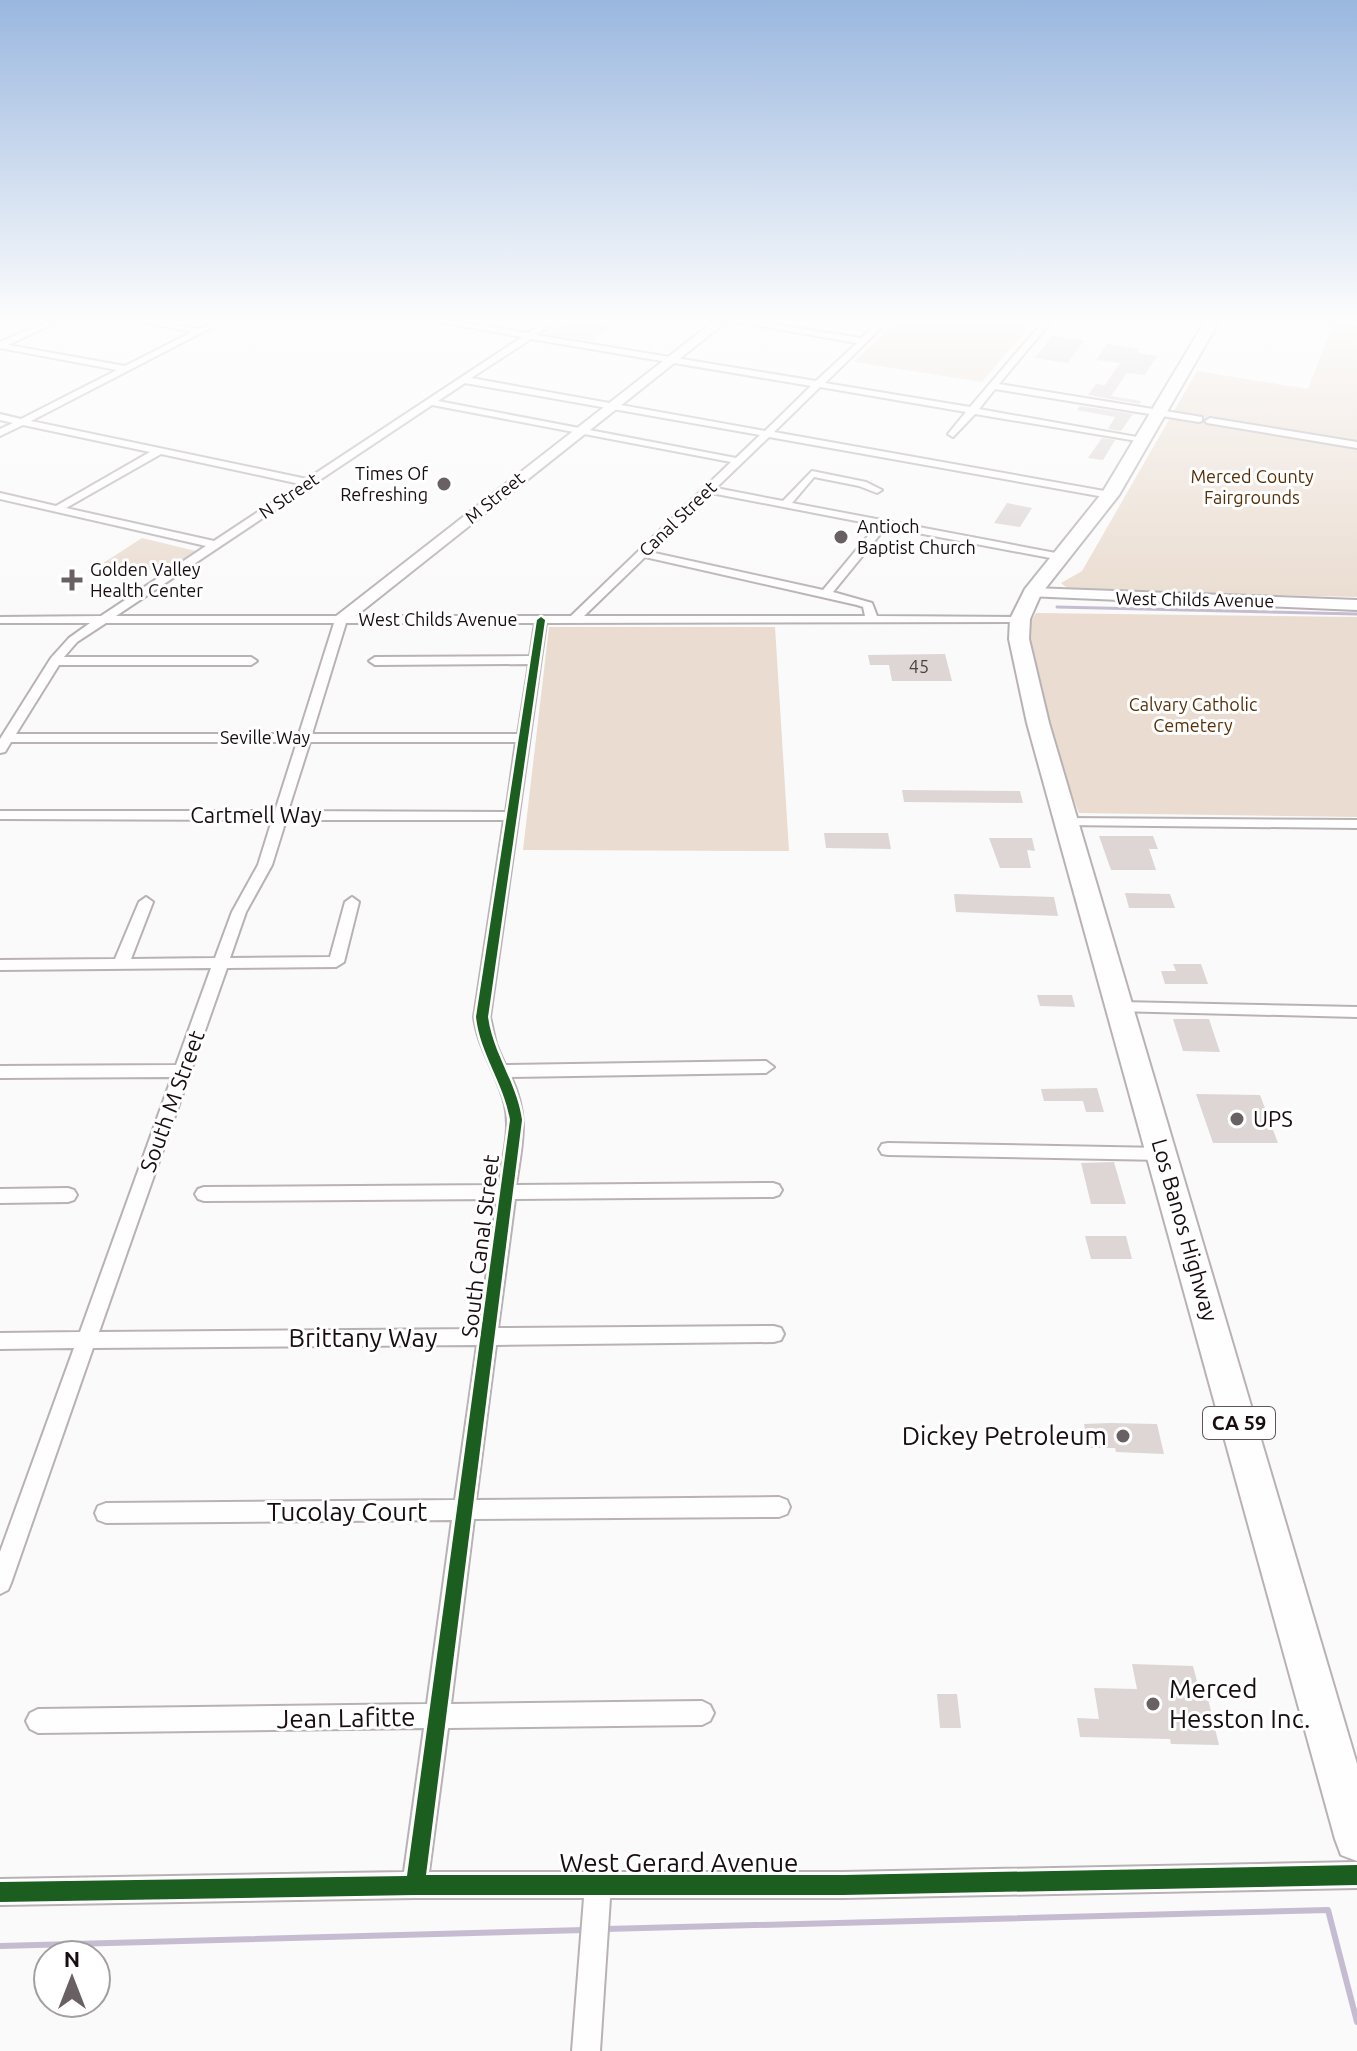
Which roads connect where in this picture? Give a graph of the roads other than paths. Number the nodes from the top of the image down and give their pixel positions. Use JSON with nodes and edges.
{"nodes":[{"id":1,"x":37,"y":414,"type":"edge"},
{"id":2,"x":414,"y":414,"type":"edge"},
{"id":3,"x":494,"y":414,"type":"edge"},
{"id":4,"x":601,"y":414,"type":"edge"},
{"id":5,"x":654,"y":414,"type":"edge"},
{"id":6,"x":787,"y":414,"type":"edge"},
{"id":7,"x":970,"y":414,"type":"edge"},
{"id":8,"x":995,"y":414,"type":"edge"},
{"id":9,"x":1157,"y":414,"type":"edge"},
{"id":10,"x":1168,"y":414,"type":"edge"},
{"id":11,"x":0,"y":417,"type":"edge"},
{"id":12,"x":21,"y":422,"type":"junction"},
{"id":13,"x":581,"y":430,"type":"junction"},
{"id":14,"x":0,"y":433,"type":"edge"},
{"id":15,"x":766,"y":434,"type":"junction"},
{"id":16,"x":953,"y":434,"type":"dead end"},
{"id":17,"x":1143,"y":439,"type":"junction"},
{"id":18,"x":1357,"y":445,"type":"edge"},
{"id":19,"x":159,"y":451,"type":"junction"},
{"id":20,"x":739,"y":461,"type":"junction"},
{"id":21,"x":310,"y":483,"type":"junction"},
{"id":22,"x":709,"y":490,"type":"junction"},
{"id":23,"x":877,"y":490,"type":"dead end"},
{"id":24,"x":1110,"y":495,"type":"junction"},
{"id":25,"x":0,"y":496,"type":"edge"},
{"id":26,"x":785,"y":505,"type":"junction"},
{"id":27,"x":57,"y":509,"type":"junction"},
{"id":28,"x":883,"y":524,"type":"junction"},
{"id":29,"x":215,"y":545,"type":"junction"},
{"id":30,"x":642,"y":553,"type":"junction"},
{"id":31,"x":1061,"y":557,"type":"junction"},
{"id":32,"x":827,"y":593,"type":"junction"},
{"id":33,"x":1032,"y":593,"type":"junction"},
{"id":34,"x":1357,"y":605,"type":"edge"},
{"id":35,"x":872,"y":619,"type":"junction"},
{"id":36,"x":1020,"y":619,"type":"junction"},
{"id":37,"x":0,"y":620,"type":"edge"},
{"id":38,"x":101,"y":620,"type":"junction"},
{"id":39,"x":341,"y":620,"type":"junction"},
{"id":40,"x":541,"y":620,"type":"junction"},
{"id":41,"x":573,"y":620,"type":"junction"},
{"id":42,"x":535,"y":660,"type":"junction"},
{"id":43,"x":55,"y":661,"type":"junction"},
{"id":44,"x":251,"y":661,"type":"dead end"},
{"id":45,"x":375,"y":661,"type":"dead end"},
{"id":46,"x":303,"y":738,"type":"junction"},
{"id":47,"x":523,"y":738,"type":"junction"},
{"id":48,"x":3,"y":744,"type":"edge"},
{"id":49,"x":0,"y":815,"type":"edge"},
{"id":50,"x":281,"y":815,"type":"junction"},
{"id":51,"x":512,"y":816,"type":"junction"},
{"id":52,"x":1066,"y":822,"type":"junction"},
{"id":53,"x":1357,"y":824,"type":"edge"},
{"id":54,"x":146,"y":902,"type":"dead end"},
{"id":55,"x":352,"y":902,"type":"dead end"},
{"id":56,"x":222,"y":963,"type":"junction"},
{"id":57,"x":121,"y":964,"type":"junction"},
{"id":58,"x":0,"y":965,"type":"edge"},
{"id":59,"x":1121,"y":1007,"type":"junction"},
{"id":60,"x":1357,"y":1012,"type":"edge"},
{"id":61,"x":766,"y":1067,"type":"dead end"},
{"id":62,"x":183,"y":1071,"type":"junction"},
{"id":63,"x":501,"y":1071,"type":"junction"},
{"id":64,"x":0,"y":1072,"type":"edge"},
{"id":65,"x":888,"y":1149,"type":"dead end"},
{"id":66,"x":1163,"y":1154,"type":"junction"},
{"id":67,"x":507,"y":1190,"type":"junction"},
{"id":68,"x":773,"y":1190,"type":"dead end"},
{"id":69,"x":204,"y":1194,"type":"dead end"},
{"id":70,"x":68,"y":1195,"type":"dead end"},
{"id":71,"x":0,"y":1196,"type":"edge"},
{"id":72,"x":774,"y":1334,"type":"dead end"},
{"id":73,"x":489,"y":1337,"type":"junction"},
{"id":74,"x":87,"y":1340,"type":"junction"},
{"id":75,"x":0,"y":1341,"type":"edge"},
{"id":76,"x":779,"y":1507,"type":"dead end"},
{"id":77,"x":465,"y":1512,"type":"junction"},
{"id":78,"x":106,"y":1513,"type":"dead end"},
{"id":79,"x":0,"y":1583,"type":"edge"},
{"id":80,"x":702,"y":1713,"type":"dead end"},
{"id":81,"x":437,"y":1716,"type":"junction"},
{"id":82,"x":38,"y":1721,"type":"dead end"},
{"id":83,"x":1357,"y":1839,"type":"edge"},
{"id":84,"x":1357,"y":1875,"type":"edge"},
{"id":85,"x":415,"y":1885,"type":"junction"},
{"id":86,"x":598,"y":1885,"type":"junction"},
{"id":87,"x":0,"y":1892,"type":"edge"},
{"id":88,"x":586,"y":2051,"type":"edge"}],
"edges":[{"from":1,"to":12,"type":"street"},
{"from":2,"to":21,"type":"street","name":"N Street"},
{"from":3,"to":13,"type":"street"},
{"from":4,"to":13,"type":"street","name":"M Street"},
{"from":5,"to":15,"type":"street"},
{"from":6,"to":15,"type":"street","name":"Canal Street"},
{"from":7,"to":16,"type":"street"},
{"from":8,"to":17,"type":"street"},
{"from":9,"to":17,"type":"highway","number":"CA 59"},
{"from":10,"to":18,"type":"street"},
{"from":11,"to":12,"type":"street"},
{"from":12,"to":14,"type":"street"},
{"from":12,"to":19,"type":"street"},
{"from":13,"to":20,"type":"street"},
{"from":13,"to":39,"type":"street","name":"M Street"},
{"from":15,"to":20,"type":"street","name":"Canal Street"},
{"from":15,"to":24,"type":"street"},
{"from":17,"to":24,"type":"highway","number":"CA 59"},
{"from":19,"to":21,"type":"street"},
{"from":19,"to":27,"type":"street"},
{"from":20,"to":22,"type":"street","name":"Canal Street"},
{"from":21,"to":29,"type":"street","name":"N Street"},
{"from":22,"to":26,"type":"street"},
{"from":22,"to":30,"type":"street","name":"Canal Street"},
{"from":23,"to":26,"type":"street"},
{"from":24,"to":31,"type":"highway","number":"CA 59"},
{"from":25,"to":27,"type":"street"},
{"from":26,"to":28,"type":"street"},
{"from":27,"to":29,"type":"street"},
{"from":28,"to":31,"type":"street"},
{"from":28,"to":32,"type":"street"},
{"from":29,"to":38,"type":"street","name":"N Street"},
{"from":30,"to":32,"type":"street"},
{"from":30,"to":41,"type":"street","name":"Canal Street"},
{"from":31,"to":33,"type":"highway","number":"CA 59"},
{"from":32,"to":35,"type":"street"},
{"from":33,"to":34,"type":"street","name":"West Childs Avenue"},
{"from":33,"to":36,"type":"highway","number":"CA 59"},
{"from":35,"to":36,"type":"street","name":"West Childs Avenue"},
{"from":35,"to":41,"type":"street","name":"West Childs Avenue"},
{"from":36,"to":52,"type":"highway","name":"Los Banos Highway","number":"CA 59"},
{"from":37,"to":38,"type":"street","name":"West Childs Avenue"},
{"from":38,"to":39,"type":"street","name":"West Childs Avenue"},
{"from":38,"to":43,"type":"street","name":"N Street"},
{"from":39,"to":40,"type":"street","name":"West Childs Avenue"},
{"from":39,"to":46,"type":"street","name":"South M Street"},
{"from":40,"to":41,"type":"street","name":"West Childs Avenue"},
{"from":40,"to":42,"type":"street","name":"South Canal Street"},
{"from":42,"to":45,"type":"street"},
{"from":42,"to":47,"type":"street","name":"South Canal Street"},
{"from":43,"to":44,"type":"street"},
{"from":43,"to":48,"type":"street","name":"N Street"},
{"from":46,"to":47,"type":"street","name":"Seville Way"},
{"from":46,"to":48,"type":"street","name":"Seville Way"},
{"from":46,"to":50,"type":"street","name":"South M Street"},
{"from":47,"to":51,"type":"street","name":"South Canal Street"},
{"from":49,"to":50,"type":"street","name":"Cartmell Way"},
{"from":50,"to":51,"type":"street","name":"Cartmell Way"},
{"from":50,"to":56,"type":"street","name":"South M Street"},
{"from":51,"to":63,"type":"street","name":"South Canal Street"},
{"from":52,"to":53,"type":"street"},
{"from":52,"to":59,"type":"highway","name":"Los Banos Highway","number":"CA 59"},
{"from":54,"to":57,"type":"street"},
{"from":55,"to":56,"type":"street"},
{"from":56,"to":57,"type":"street"},
{"from":56,"to":62,"type":"street","name":"South M Street"},
{"from":57,"to":58,"type":"street"},
{"from":59,"to":60,"type":"street"},
{"from":59,"to":66,"type":"highway","name":"Los Banos Highway","number":"CA 59"},
{"from":61,"to":63,"type":"street"},
{"from":62,"to":64,"type":"street"},
{"from":62,"to":74,"type":"street","name":"South M Street"},
{"from":63,"to":67,"type":"street","name":"South Canal Street"},
{"from":65,"to":66,"type":"street"},
{"from":66,"to":83,"type":"highway","name":"Los Banos Highway","number":"CA 59"},
{"from":67,"to":68,"type":"street"},
{"from":67,"to":69,"type":"street"},
{"from":67,"to":73,"type":"street","name":"South Canal Street"},
{"from":70,"to":71,"type":"street"},
{"from":72,"to":73,"type":"street","name":"Brittany Way"},
{"from":73,"to":74,"type":"street","name":"Brittany Way"},
{"from":73,"to":77,"type":"street","name":"South Canal Street"},
{"from":74,"to":75,"type":"street","name":"Brittany Way"},
{"from":74,"to":79,"type":"street","name":"South M Street"},
{"from":76,"to":77,"type":"street","name":"Tucolay Court"},
{"from":77,"to":78,"type":"street","name":"Tucolay Court"},
{"from":77,"to":81,"type":"street","name":"South Canal Street"},
{"from":80,"to":81,"type":"street","name":"Jean Lafitte"},
{"from":81,"to":82,"type":"street","name":"Jean Lafitte"},
{"from":81,"to":85,"type":"street","name":"South Canal Street"},
{"from":84,"to":86,"type":"street","name":"West Gerard Avenue"},
{"from":85,"to":86,"type":"street","name":"West Gerard Avenue"},
{"from":85,"to":87,"type":"street","name":"West Gerard Avenue"},
{"from":86,"to":88,"type":"street"}]}
